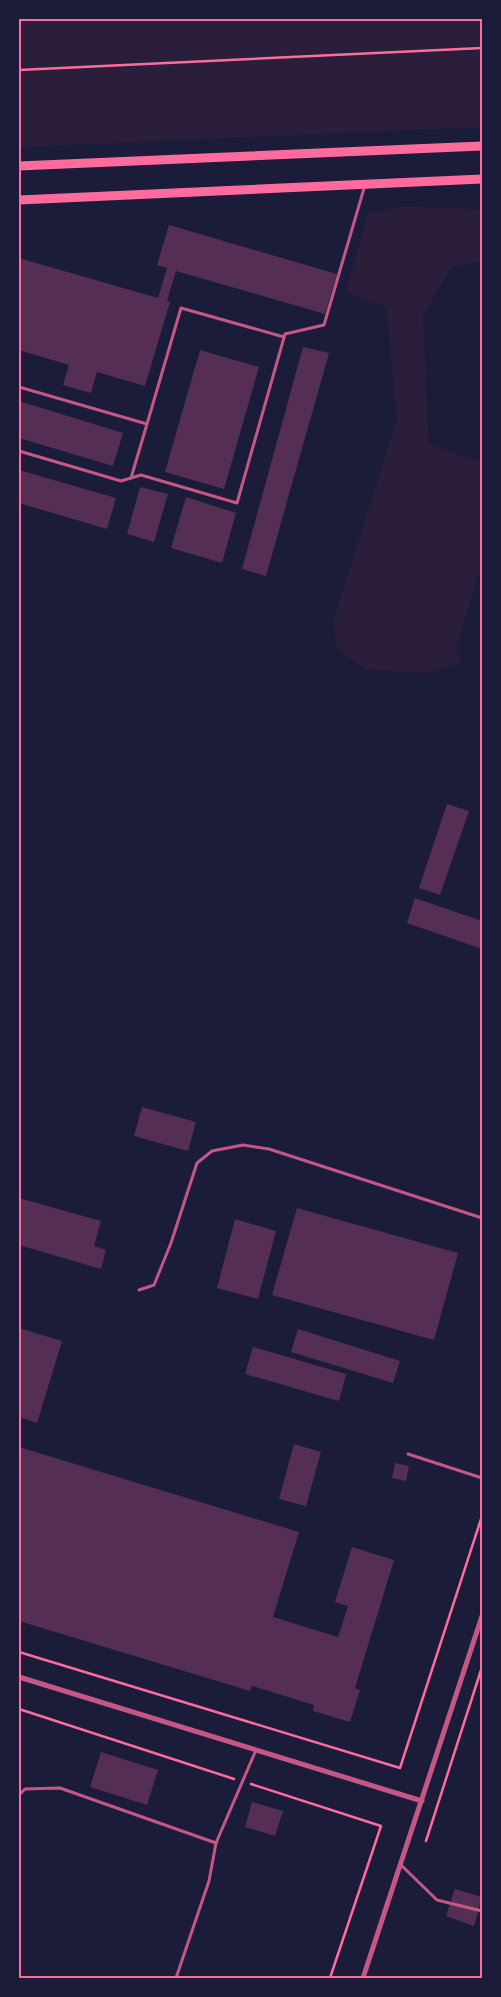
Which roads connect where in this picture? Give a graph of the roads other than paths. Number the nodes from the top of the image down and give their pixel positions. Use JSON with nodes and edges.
{"nodes":[{"id":1,"x":482,"y":146,"type":"edge"},
{"id":2,"x":19,"y":166,"type":"edge"},
{"id":3,"x":482,"y":179,"type":"edge"},
{"id":4,"x":366,"y":185,"type":"junction"},
{"id":5,"x":19,"y":200,"type":"edge"},
{"id":6,"x":284,"y":337,"type":"junction"},
{"id":7,"x":19,"y":386,"type":"edge"},
{"id":8,"x":147,"y":424,"type":"junction"},
{"id":9,"x":19,"y":451,"type":"edge"},
{"id":10,"x":130,"y":478,"type":"junction"},
{"id":11,"x":482,"y":1218,"type":"edge"},
{"id":12,"x":139,"y":1290,"type":"dead end"},
{"id":13,"x":408,"y":1454,"type":"dead end"},
{"id":14,"x":482,"y":1478,"type":"edge"},
{"id":15,"x":482,"y":1616,"type":"edge"},
{"id":16,"x":19,"y":1677,"type":"edge"},
{"id":17,"x":256,"y":1750,"type":"junction"},
{"id":18,"x":19,"y":1795,"type":"edge"},
{"id":19,"x":422,"y":1801,"type":"junction"},
{"id":20,"x":216,"y":1842,"type":"junction"},
{"id":21,"x":401,"y":1865,"type":"junction"},
{"id":22,"x":482,"y":1911,"type":"edge"},
{"id":23,"x":176,"y":1978,"type":"edge"},
{"id":24,"x":363,"y":1978,"type":"edge"}],
"edges":[{"from":1,"to":2,"type":"main road"},
{"from":3,"to":4,"type":"main road"},
{"from":4,"to":5,"type":"main road"},
{"from":4,"to":6,"type":"lane"},
{"from":6,"to":8,"type":"lane"},
{"from":6,"to":10,"type":"lane"},
{"from":7,"to":8,"type":"lane"},
{"from":8,"to":10,"type":"lane"},
{"from":9,"to":10,"type":"lane"},
{"from":11,"to":12,"type":"lane"},
{"from":13,"to":14,"type":"lane"},
{"from":15,"to":19,"type":"street"},
{"from":16,"to":17,"type":"street"},
{"from":17,"to":19,"type":"street"},
{"from":17,"to":20,"type":"lane"},
{"from":18,"to":20,"type":"lane"},
{"from":19,"to":21,"type":"street"},
{"from":20,"to":23,"type":"lane"},
{"from":21,"to":22,"type":"lane"},
{"from":21,"to":24,"type":"street"}]}
